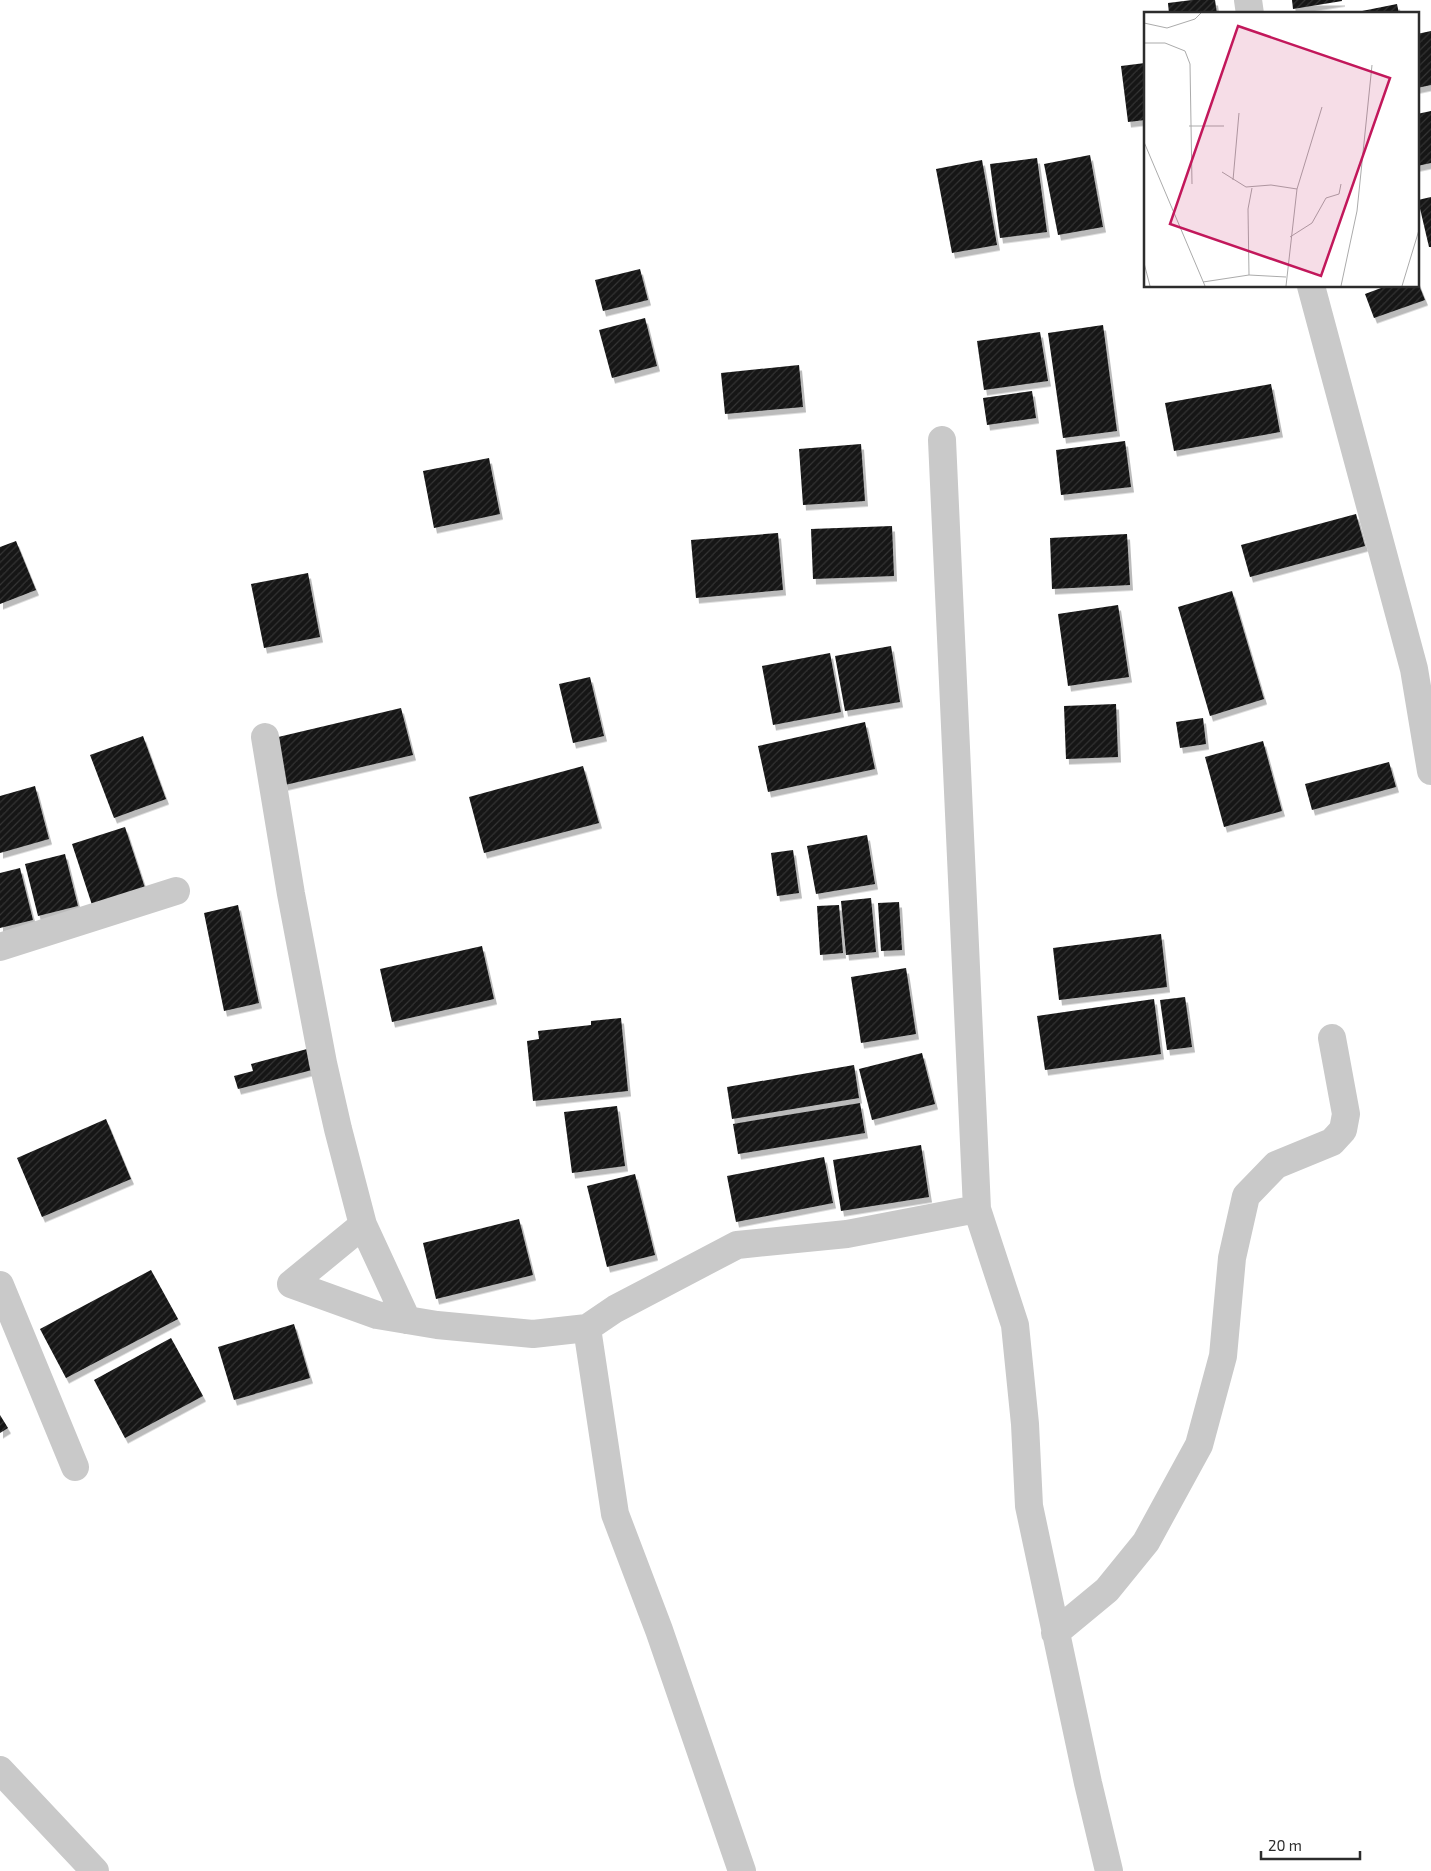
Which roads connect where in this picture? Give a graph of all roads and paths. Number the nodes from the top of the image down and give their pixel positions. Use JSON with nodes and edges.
{"nodes":[{"id":1,"x":1312,"y":288,"type":"edge"},
{"id":2,"x":942,"y":440,"type":"dead end"},
{"id":3,"x":265,"y":737,"type":"dead end"},
{"id":4,"x":1431,"y":771,"type":"edge"},
{"id":5,"x":176,"y":891,"type":"dead end"},
{"id":6,"x":0,"y":947,"type":"edge"},
{"id":7,"x":1332,"y":1038,"type":"dead end"},
{"id":8,"x":977,"y":1209,"type":"junction"},
{"id":9,"x":363,"y":1225,"type":"junction"},
{"id":10,"x":0,"y":1285,"type":"edge"},
{"id":11,"x":407,"y":1320,"type":"junction"},
{"id":12,"x":587,"y":1328,"type":"junction"},
{"id":13,"x":75,"y":1467,"type":"dead end"},
{"id":14,"x":1056,"y":1632,"type":"junction"},
{"id":15,"x":0,"y":1770,"type":"edge"},
{"id":16,"x":95,"y":1871,"type":"edge"},
{"id":17,"x":742,"y":1871,"type":"edge"},
{"id":18,"x":1109,"y":1871,"type":"edge"}],
"edges":[{"from":1,"to":4,"type":"street"},
{"from":2,"to":8,"type":"street"},
{"from":3,"to":9,"type":"street"},
{"from":5,"to":6,"type":"street"},
{"from":7,"to":14,"type":"street"},
{"from":8,"to":12,"type":"street"},
{"from":8,"to":14,"type":"street"},
{"from":9,"to":11,"type":"street"},
{"from":9,"to":11,"type":"street"},
{"from":10,"to":13,"type":"street"},
{"from":11,"to":12,"type":"street"},
{"from":12,"to":17,"type":"street"},
{"from":14,"to":18,"type":"street"},
{"from":15,"to":16,"type":"street"}]}
